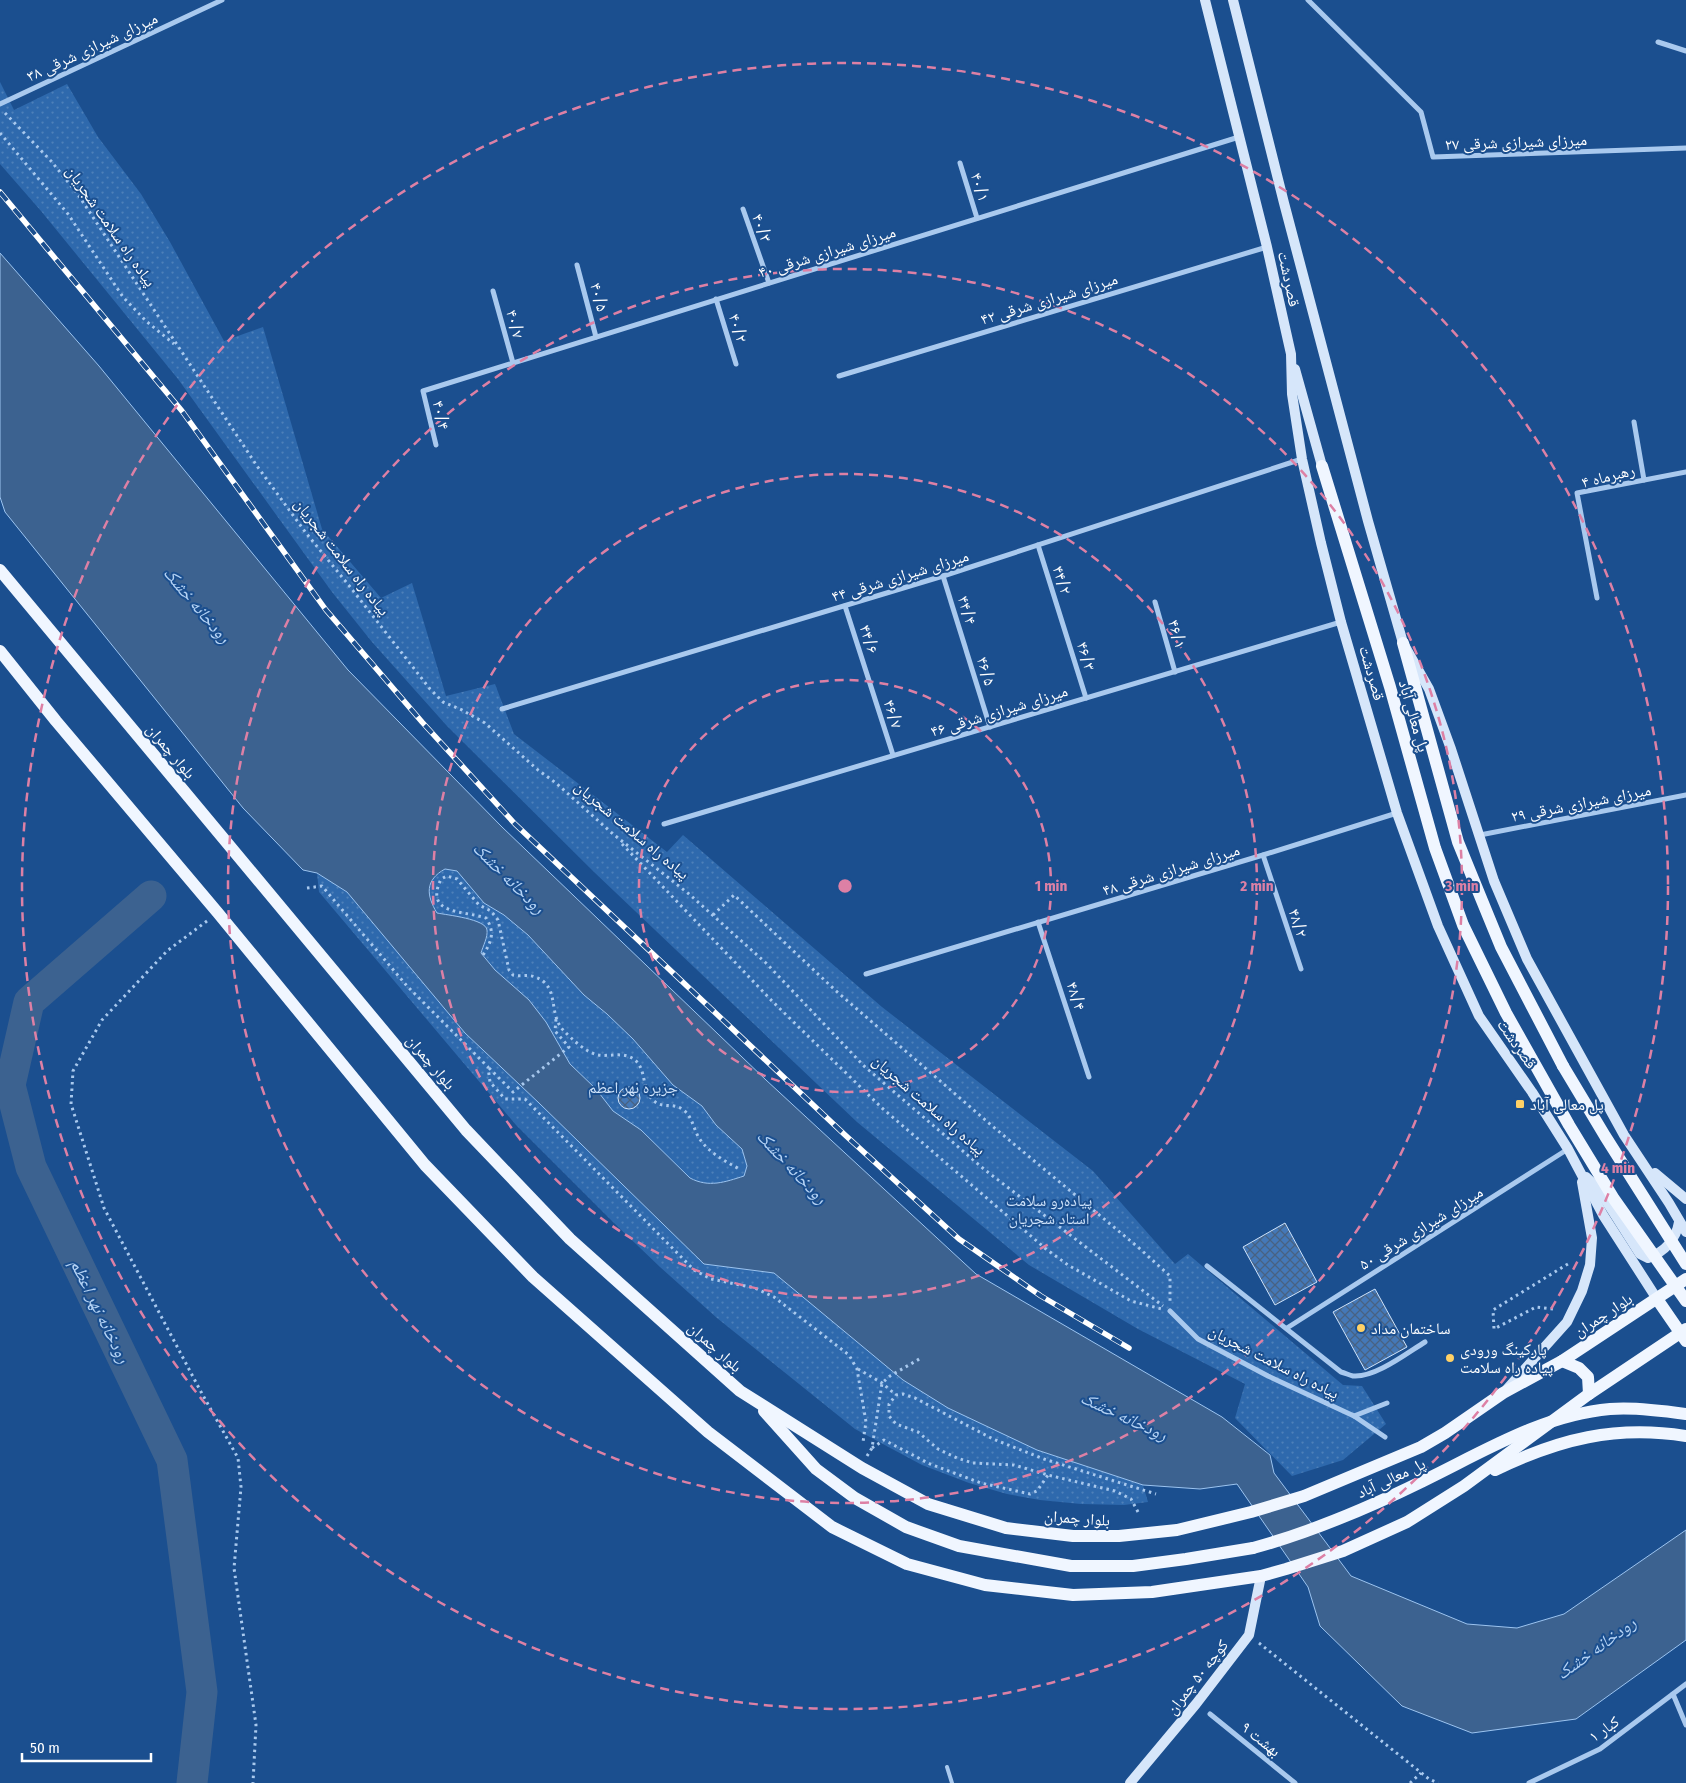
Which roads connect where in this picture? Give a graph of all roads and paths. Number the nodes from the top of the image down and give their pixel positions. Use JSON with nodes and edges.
{"nodes":[{"id":1,"x":222,"y":0,"type":"edge"},
{"id":2,"x":1205,"y":0,"type":"edge"},
{"id":3,"x":1233,"y":0,"type":"edge"},
{"id":4,"x":1308,"y":0,"type":"edge"},
{"id":5,"x":1658,"y":42,"type":"dead end"},
{"id":6,"x":1686,"y":52,"type":"edge"},
{"id":7,"x":0,"y":106,"type":"edge"},
{"id":8,"x":0,"y":133,"type":"edge"},
{"id":9,"x":1239,"y":137,"type":"junction"},
{"id":10,"x":1686,"y":148,"type":"edge"},
{"id":11,"x":960,"y":163,"type":"dead end"},
{"id":12,"x":743,"y":209,"type":"dead end"},
{"id":13,"x":977,"y":218,"type":"junction"},
{"id":14,"x":1267,"y":247,"type":"junction"},
{"id":15,"x":577,"y":265,"type":"dead end"},
{"id":16,"x":769,"y":283,"type":"junction"},
{"id":17,"x":493,"y":291,"type":"dead end"},
{"id":18,"x":716,"y":299,"type":"junction"},
{"id":19,"x":596,"y":336,"type":"junction"},
{"id":20,"x":177,"y":346,"type":"junction"},
{"id":21,"x":1290,"y":354,"type":"junction"},
{"id":22,"x":512,"y":363,"type":"junction"},
{"id":23,"x":736,"y":364,"type":"dead end"},
{"id":24,"x":839,"y":376,"type":"dead end"},
{"id":25,"x":423,"y":391,"type":"joint"},
{"id":26,"x":1634,"y":422,"type":"dead end"},
{"id":27,"x":436,"y":445,"type":"dead end"},
{"id":28,"x":1302,"y":459,"type":"junction"},
{"id":29,"x":1322,"y":466,"type":"joint"},
{"id":30,"x":1686,"y":472,"type":"edge"},
{"id":31,"x":1644,"y":480,"type":"junction"},
{"id":32,"x":1038,"y":545,"type":"junction"},
{"id":33,"x":0,"y":570,"type":"edge"},
{"id":34,"x":943,"y":576,"type":"junction"},
{"id":35,"x":1597,"y":598,"type":"dead end"},
{"id":36,"x":1156,"y":602,"type":"dead end"},
{"id":37,"x":845,"y":606,"type":"junction"},
{"id":38,"x":1062,"y":621,"type":"joint"},
{"id":39,"x":1341,"y":622,"type":"junction"},
{"id":40,"x":1403,"y":643,"type":"junction"},
{"id":41,"x":0,"y":651,"type":"edge"},
{"id":42,"x":966,"y":651,"type":"joint"},
{"id":43,"x":1175,"y":672,"type":"junction"},
{"id":44,"x":869,"y":680,"type":"joint"},
{"id":45,"x":1086,"y":698,"type":"junction"},
{"id":46,"x":502,"y":709,"type":"dead end"},
{"id":47,"x":990,"y":727,"type":"junction"},
{"id":48,"x":894,"y":756,"type":"junction"},
{"id":49,"x":1686,"y":795,"type":"edge"},
{"id":50,"x":1397,"y":813,"type":"junction"},
{"id":51,"x":664,"y":824,"type":"dead end"},
{"id":52,"x":613,"y":834,"type":"junction"},
{"id":53,"x":1480,"y":835,"type":"junction"},
{"id":54,"x":1263,"y":855,"type":"junction"},
{"id":55,"x":307,"y":888,"type":"dead end"},
{"id":56,"x":218,"y":913,"type":"junction"},
{"id":57,"x":713,"y":915,"type":"junction"},
{"id":58,"x":1038,"y":922,"type":"junction"},
{"id":59,"x":483,"y":955,"type":"dead end"},
{"id":60,"x":1300,"y":969,"type":"dead end"},
{"id":61,"x":866,"y":974,"type":"dead end"},
{"id":62,"x":556,"y":1019,"type":"junction"},
{"id":63,"x":488,"y":1067,"type":"junction"},
{"id":64,"x":1089,"y":1076,"type":"dead end"},
{"id":65,"x":1568,"y":1150,"type":"junction"},
{"id":66,"x":1644,"y":1164,"type":"junction"},
{"id":67,"x":741,"y":1170,"type":"dead end"},
{"id":68,"x":1580,"y":1171,"type":"junction"},
{"id":69,"x":1686,"y":1199,"type":"edge"},
{"id":70,"x":1679,"y":1222,"type":"junction"},
{"id":71,"x":1686,"y":1232,"type":"edge"},
{"id":72,"x":1571,"y":1262,"type":"dead end"},
{"id":73,"x":1686,"y":1264,"type":"edge"},
{"id":74,"x":1207,"y":1266,"type":"dead end"},
{"id":75,"x":1686,"y":1279,"type":"edge"},
{"id":76,"x":1657,"y":1299,"type":"junction"},
{"id":77,"x":1686,"y":1301,"type":"edge"},
{"id":78,"x":1552,"y":1309,"type":"dead end"},
{"id":79,"x":1170,"y":1311,"type":"junction"},
{"id":80,"x":1287,"y":1328,"type":"junction"},
{"id":81,"x":1684,"y":1334,"type":"edge"},
{"id":82,"x":1425,"y":1342,"type":"dead end"},
{"id":83,"x":921,"y":1358,"type":"dead end"},
{"id":84,"x":1562,"y":1361,"type":"junction"},
{"id":85,"x":857,"y":1369,"type":"junction"},
{"id":86,"x":882,"y":1383,"type":"junction"},
{"id":87,"x":1503,"y":1393,"type":"junction"},
{"id":88,"x":1589,"y":1394,"type":"junction"},
{"id":89,"x":896,"y":1395,"type":"junction"},
{"id":90,"x":752,"y":1398,"type":"junction"},
{"id":91,"x":1387,"y":1403,"type":"dead end"},
{"id":92,"x":1686,"y":1414,"type":"edge"},
{"id":93,"x":1354,"y":1416,"type":"junction"},
{"id":94,"x":1686,"y":1436,"type":"edge"},
{"id":95,"x":1385,"y":1437,"type":"dead end"},
{"id":96,"x":863,"y":1442,"type":"dead end"},
{"id":97,"x":872,"y":1448,"type":"junction"},
{"id":98,"x":862,"y":1468,"type":"junction"},
{"id":99,"x":1048,"y":1475,"type":"junction"},
{"id":100,"x":1464,"y":1486,"type":"junction"},
{"id":101,"x":1156,"y":1494,"type":"dead end"},
{"id":102,"x":1138,"y":1512,"type":"dead end"},
{"id":103,"x":1261,"y":1576,"type":"junction"},
{"id":104,"x":1249,"y":1635,"type":"junction"},
{"id":105,"x":1686,"y":1684,"type":"edge"},
{"id":106,"x":1673,"y":1694,"type":"junction"},
{"id":107,"x":1210,"y":1714,"type":"dead end"},
{"id":108,"x":1686,"y":1725,"type":"edge"},
{"id":109,"x":947,"y":1767,"type":"dead end"},
{"id":110,"x":1421,"y":1773,"type":"junction"},
{"id":111,"x":252,"y":1783,"type":"edge"},
{"id":112,"x":952,"y":1783,"type":"edge"},
{"id":113,"x":1130,"y":1783,"type":"edge"},
{"id":114,"x":1296,"y":1783,"type":"edge"},
{"id":115,"x":1410,"y":1783,"type":"edge"},
{"id":116,"x":1438,"y":1783,"type":"edge"},
{"id":117,"x":1529,"y":1783,"type":"edge"}],
"edges":[{"from":1,"to":7,"type":"street","name":"۳۸ میرزای شیرازی شرقی"},
{"from":2,"to":9,"type":"main road","name":"قصردشت"},
{"from":3,"to":40,"type":"main road","name":"قصردشت"},
{"from":4,"to":10,"type":"street","name":"۲۷ میرزای شیرازی شرقی"},
{"from":5,"to":6,"type":"street"},
{"from":7,"to":20,"type":"path","name":"پیاده راه سلامت شجریان"},
{"from":8,"to":20,"type":"path"},
{"from":9,"to":13,"type":"street","name":"۴۰ میرزای شیرازی شرقی"},
{"from":9,"to":14,"type":"main road","name":"قصردشت"},
{"from":11,"to":13,"type":"street","name":"۴۰/۱"},
{"from":12,"to":16,"type":"street","name":"۴۰/۳"},
{"from":13,"to":16,"type":"street","name":"۴۰ میرزای شیرازی شرقی"},
{"from":14,"to":21,"type":"main road","name":"قصردشت"},
{"from":14,"to":24,"type":"street","name":"۴۲ میرزای شیرازی شرقی"},
{"from":15,"to":19,"type":"street","name":"۴۰/۵"},
{"from":16,"to":18,"type":"street","name":"۴۰ میرزای شیرازی شرقی"},
{"from":17,"to":22,"type":"street","name":"۴۰/۷"},
{"from":18,"to":19,"type":"street","name":"۴۰ میرزای شیرازی شرقی"},
{"from":18,"to":23,"type":"street","name":"۴۰/۲"},
{"from":19,"to":22,"type":"street","name":"۴۰ میرزای شیرازی شرقی"},
{"from":20,"to":52,"type":"path","name":"پیاده راه سلامت شجریان"},
{"from":21,"to":28,"type":"main road","name":"قصردشت"},
{"from":21,"to":29,"type":"main road","name":"پل معالی آباد"},
{"from":22,"to":25,"type":"street","name":"۴۰ میرزای شیرازی شرقی"},
{"from":25,"to":27,"type":"street","name":"۴۰/۴"},
{"from":26,"to":31,"type":"street"},
{"from":28,"to":32,"type":"street","name":"۴۴ میرزای شیرازی شرقی"},
{"from":28,"to":39,"type":"main road","name":"قصردشت"},
{"from":29,"to":77,"type":"main road","name":"پل معالی آباد","bridge":true},
{"from":30,"to":31,"type":"street","name":"۴ رهبرماه"},
{"from":31,"to":35,"type":"street","name":"۴ رهبرماه"},
{"from":32,"to":34,"type":"street","name":"۴۴ میرزای شیرازی شرقی"},
{"from":32,"to":38,"type":"street","name":"۴۴/۲"},
{"from":33,"to":90,"type":"main road","name":"بلوار چمران"},
{"from":34,"to":37,"type":"street","name":"۴۴ میرزای شیرازی شرقی"},
{"from":34,"to":42,"type":"street","name":"۴۴/۴"},
{"from":36,"to":43,"type":"street","name":"۴۶/۱"},
{"from":37,"to":44,"type":"street","name":"۴۴/۶"},
{"from":37,"to":46,"type":"street","name":"۴۴ میرزای شیرازی شرقی"},
{"from":38,"to":45,"type":"street","name":"۴۶/۳"},
{"from":39,"to":43,"type":"street","name":"۴۶ میرزای شیرازی شرقی"},
{"from":39,"to":50,"type":"main road","name":"قصردشت"},
{"from":40,"to":53,"type":"main road","name":"قصردشت"},
{"from":40,"to":73,"type":"main road","name":"پل معالی آباد","bridge":true},
{"from":41,"to":56,"type":"main road"},
{"from":42,"to":47,"type":"street","name":"۴۶/۵"},
{"from":43,"to":45,"type":"street","name":"۴۶ میرزای شیرازی شرقی"},
{"from":44,"to":48,"type":"street","name":"۴۶/۷"},
{"from":45,"to":47,"type":"street","name":"۴۶ میرزای شیرازی شرقی"},
{"from":47,"to":48,"type":"street","name":"۴۶ میرزای شیرازی شرقی"},
{"from":48,"to":51,"type":"street","name":"۴۶ میرزای شیرازی شرقی"},
{"from":49,"to":53,"type":"street","name":"۲۹ میرزای شیرازی شرقی"},
{"from":50,"to":54,"type":"street","name":"۴۸ میرزای شیرازی شرقی"},
{"from":50,"to":65,"type":"main road","name":"قصردشت"},
{"from":52,"to":57,"type":"path","name":"پیاده راه سلامت شجریان"},
{"from":52,"to":79,"type":"path"},
{"from":53,"to":66,"type":"main road","name":"قصردشت"},
{"from":54,"to":58,"type":"street","name":"۴۸ میرزای شیرازی شرقی"},
{"from":54,"to":60,"type":"street","name":"۴۸/۲"},
{"from":55,"to":63,"type":"path"},
{"from":56,"to":103,"type":"main road"},
{"from":56,"to":111,"type":"path"},
{"from":57,"to":79,"type":"path","name":"پیاده راه سلامت شجریان"},
{"from":57,"to":79,"type":"path"},
{"from":58,"to":61,"type":"street","name":"۴۸ میرزای شیرازی شرقی"},
{"from":58,"to":64,"type":"street","name":"۴۸/۴"},
{"from":59,"to":62,"type":"path"},
{"from":62,"to":63,"type":"path"},
{"from":62,"to":67,"type":"path"},
{"from":63,"to":85,"type":"path"},
{"from":65,"to":68,"type":"main road","name":"قصردشت"},
{"from":65,"to":80,"type":"street","name":"۵۰ میرزای شیرازی شرقی"},
{"from":66,"to":69,"type":"main road"},
{"from":66,"to":70,"type":"main road","name":"قصردشت"},
{"from":68,"to":70,"type":"main road"},
{"from":68,"to":76,"type":"main road","name":"قصردشت"},
{"from":68,"to":87,"type":"main road"},
{"from":70,"to":71,"type":"main road","name":"قصردشت"},
{"from":72,"to":78,"type":"path"},
{"from":74,"to":80,"type":"street"},
{"from":75,"to":76,"type":"main road","name":"بلوار چمران"},
{"from":76,"to":81,"type":"main road"},
{"from":76,"to":84,"type":"main road","name":"بلوار چمران"},
{"from":79,"to":93,"type":"street","name":"پیاده راه سلامت شجریان"},
{"from":80,"to":82,"type":"street"},
{"from":81,"to":88,"type":"main road"},
{"from":83,"to":86,"type":"path"},
{"from":84,"to":87,"type":"main road","name":"بلوار چمران"},
{"from":84,"to":88,"type":"main road"},
{"from":85,"to":86,"type":"path"},
{"from":85,"to":96,"type":"path"},
{"from":86,"to":89,"type":"path"},
{"from":86,"to":97,"type":"path"},
{"from":87,"to":98,"type":"main road","name":"بلوار چمران"},
{"from":88,"to":100,"type":"main road"},
{"from":89,"to":99,"type":"path"},
{"from":89,"to":101,"type":"path"},
{"from":90,"to":92,"type":"main road","name":"پل معالی آباد","bridge":true},
{"from":90,"to":98,"type":"main road","name":"بلوار چمران"},
{"from":91,"to":93,"type":"street","name":"پیاده راه سلامت شجریان"},
{"from":93,"to":95,"type":"street"},
{"from":94,"to":100,"type":"main road"},
{"from":97,"to":98,"type":"path"},
{"from":97,"to":99,"type":"path"},
{"from":99,"to":102,"type":"path"},
{"from":100,"to":103,"type":"main road"},
{"from":103,"to":104,"type":"main road","name":"کوچه ۵۰ چمران"},
{"from":104,"to":110,"type":"path"},
{"from":104,"to":113,"type":"main road","name":"کوچه ۵۰ چمران"},
{"from":105,"to":106,"type":"street","name":"۱ کبار"},
{"from":106,"to":108,"type":"street"},
{"from":106,"to":117,"type":"street","name":"۱ کبار"},
{"from":107,"to":114,"type":"street","name":"۹ بهشت"},
{"from":109,"to":112,"type":"lane"},
{"from":110,"to":115,"type":"path"},
{"from":110,"to":116,"type":"path"}]}
